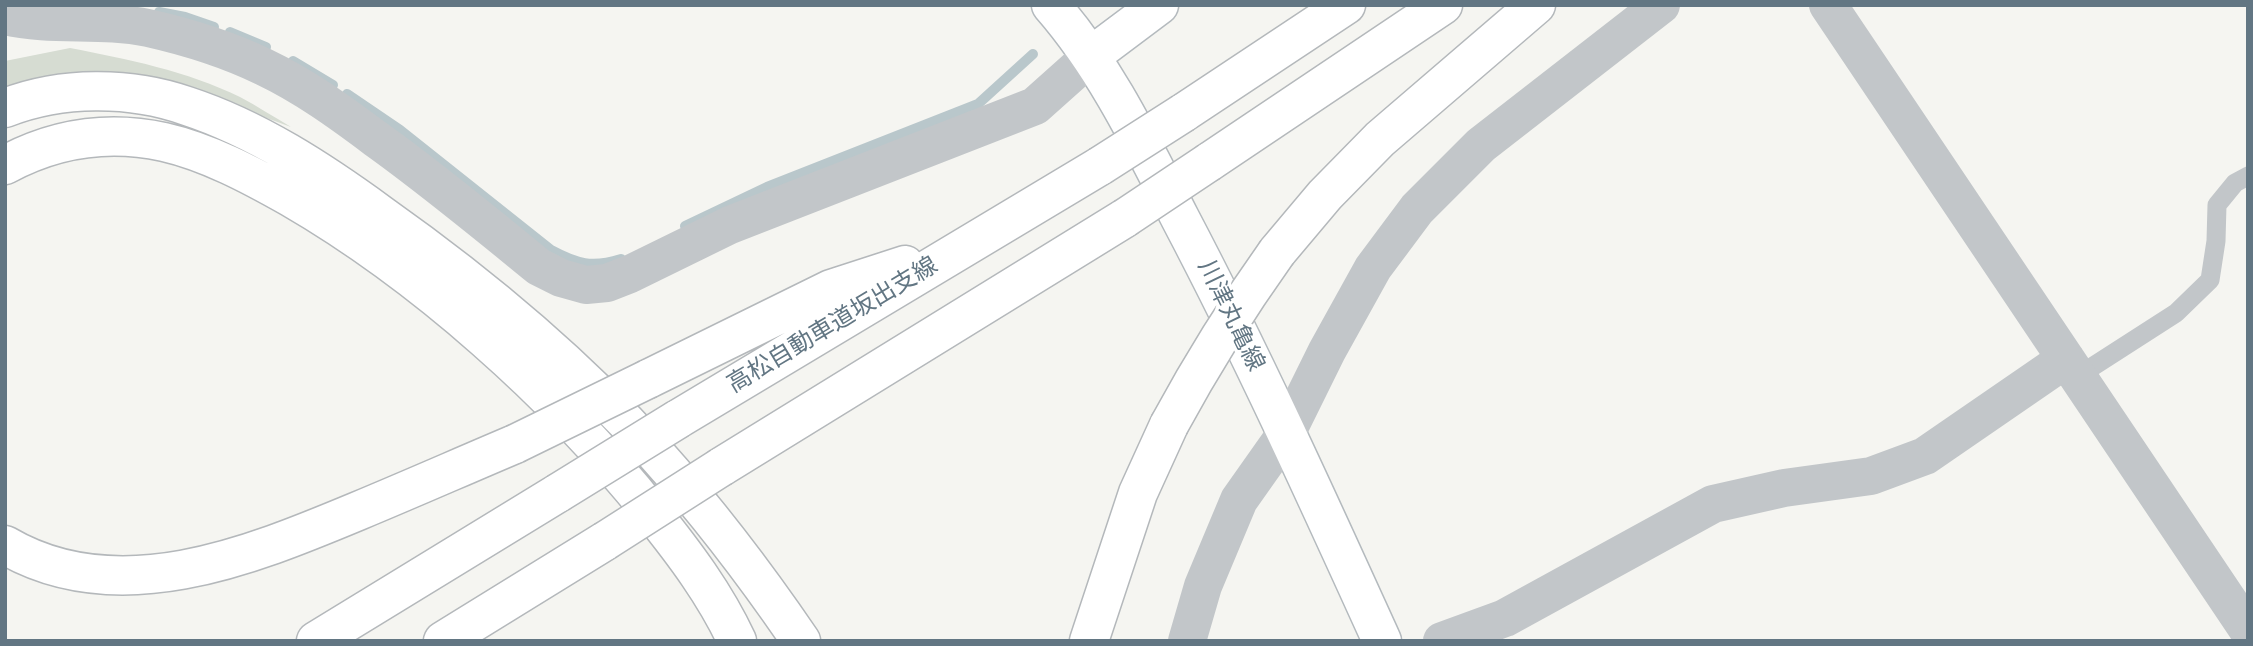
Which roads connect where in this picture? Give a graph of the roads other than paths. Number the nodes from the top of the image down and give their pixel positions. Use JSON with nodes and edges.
{"nodes":[{"id":1,"x":1051,"y":5,"type":"edge"},
{"id":2,"x":1159,"y":5,"type":"edge"},
{"id":3,"x":1346,"y":5,"type":"edge"},
{"id":4,"x":1443,"y":5,"type":"edge"},
{"id":5,"x":1536,"y":5,"type":"edge"},
{"id":6,"x":1661,"y":5,"type":"edge"},
{"id":7,"x":1828,"y":5,"type":"edge"},
{"id":8,"x":5,"y":16,"type":"edge"},
{"id":9,"x":1091,"y":55,"type":"junction"},
{"id":10,"x":5,"y":108,"type":"edge"},
{"id":11,"x":5,"y":165,"type":"edge"},
{"id":12,"x":2248,"y":176,"type":"edge"},
{"id":13,"x":972,"y":243,"type":"junction"},
{"id":14,"x":2072,"y":367,"type":"junction"},
{"id":15,"x":1287,"y":432,"type":"junction"},
{"id":16,"x":5,"y":545,"type":"edge"},
{"id":17,"x":2248,"y":630,"type":"edge"},
{"id":18,"x":316,"y":641,"type":"edge"},
{"id":19,"x":443,"y":641,"type":"edge"},
{"id":20,"x":737,"y":641,"type":"edge"},
{"id":21,"x":801,"y":641,"type":"edge"},
{"id":22,"x":1089,"y":641,"type":"edge"},
{"id":23,"x":1187,"y":641,"type":"edge"},
{"id":24,"x":1382,"y":641,"type":"edge"},
{"id":25,"x":1442,"y":641,"type":"edge"}],
"edges":[{"from":1,"to":9,"type":"main road","name":"川津丸亀線"},
{"from":2,"to":9,"type":"main road"},
{"from":3,"to":13,"type":"main road","name":"高松自動車道坂出支線","bridge":true},
{"from":4,"to":19,"type":"main road","bridge":true},
{"from":5,"to":22,"type":"main road","bridge":true},
{"from":6,"to":15,"type":"street"},
{"from":7,"to":14,"type":"street"},
{"from":8,"to":9,"type":"street"},
{"from":9,"to":15,"type":"main road","name":"川津丸亀線"},
{"from":10,"to":21,"type":"main road"},
{"from":11,"to":20,"type":"main road"},
{"from":12,"to":14,"type":"lane"},
{"from":13,"to":16,"type":"main road","bridge":true},
{"from":13,"to":18,"type":"main road","name":"高松自動車道坂出支線","bridge":true},
{"from":14,"to":17,"type":"street"},
{"from":14,"to":25,"type":"street"},
{"from":15,"to":23,"type":"street"},
{"from":15,"to":24,"type":"main road","name":"川津丸亀線"}]}
